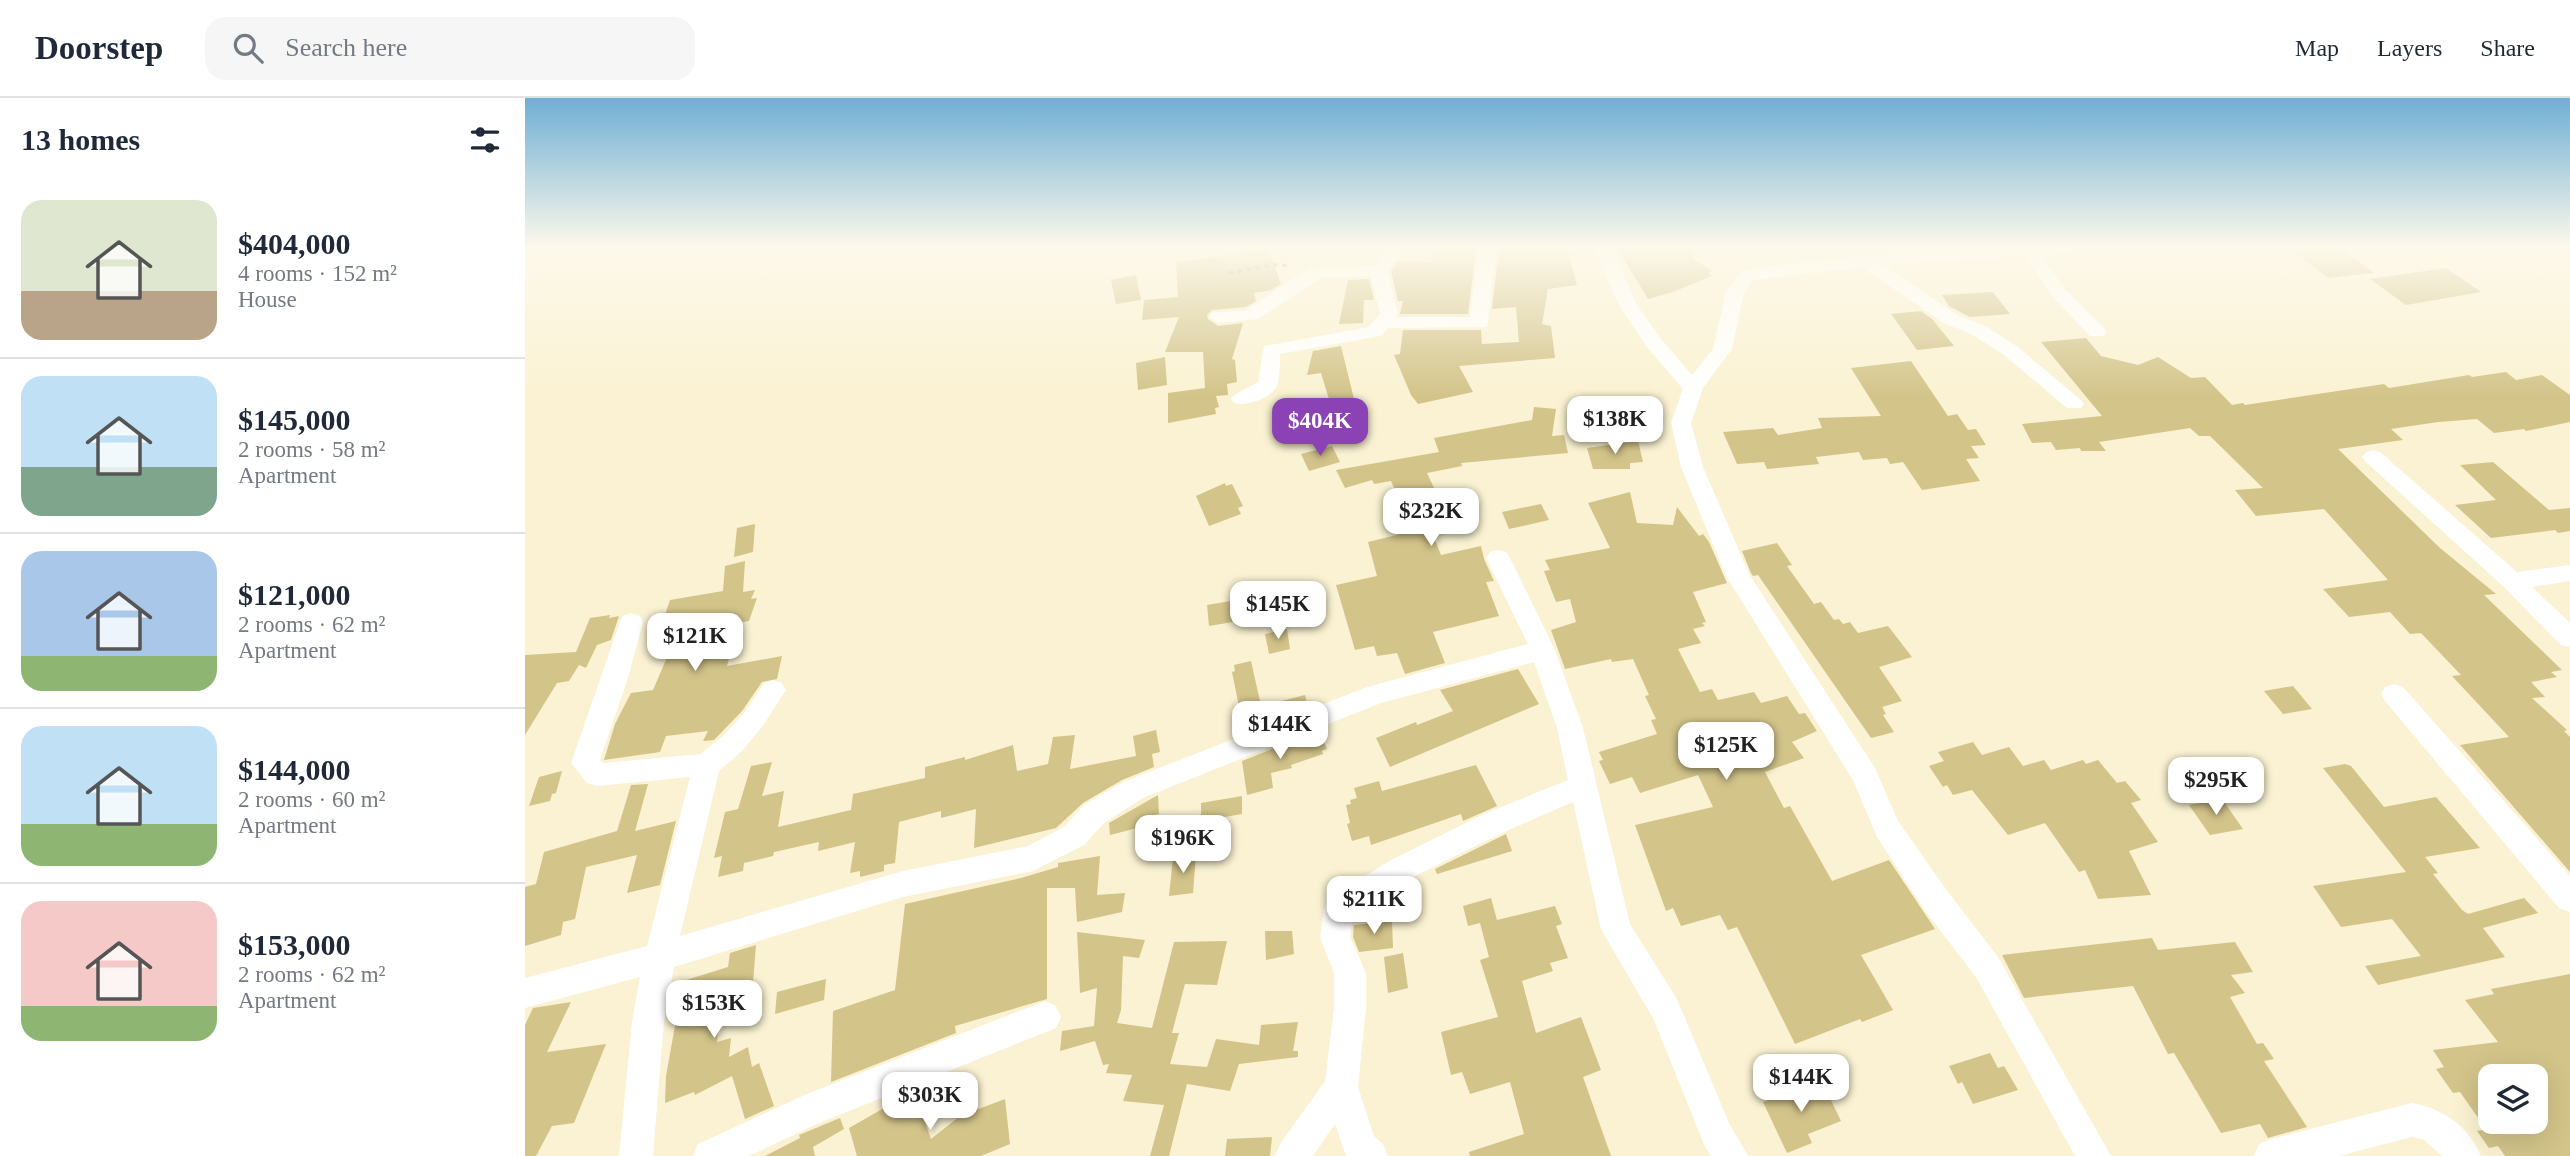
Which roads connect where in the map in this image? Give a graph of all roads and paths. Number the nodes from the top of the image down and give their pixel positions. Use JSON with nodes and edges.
{"nodes":[{"id":1,"x":1280,"y":297,"type":"edge"},
{"id":2,"x":1386,"y":297,"type":"edge"},
{"id":3,"x":1482,"y":297,"type":"edge"},
{"id":4,"x":1625,"y":297,"type":"edge"},
{"id":5,"x":1734,"y":297,"type":"edge"},
{"id":6,"x":1919,"y":297,"type":"edge"},
{"id":7,"x":2063,"y":297,"type":"edge"},
{"id":8,"x":1218,"y":317,"type":"dead end"},
{"id":9,"x":1383,"y":322,"type":"junction"},
{"id":10,"x":2097,"y":332,"type":"dead end"},
{"id":11,"x":1693,"y":388,"type":"junction"},
{"id":12,"x":1241,"y":399,"type":"dead end"},
{"id":13,"x":2074,"y":404,"type":"dead end"},
{"id":14,"x":2373,"y":457,"type":"dead end"},
{"id":15,"x":1498,"y":558,"type":"dead end"},
{"id":16,"x":2570,"y":573,"type":"edge"},
{"id":17,"x":2512,"y":581,"type":"junction"},
{"id":18,"x":631,"y":622,"type":"dead end"},
{"id":19,"x":2570,"y":638,"type":"edge"},
{"id":20,"x":1543,"y":650,"type":"junction"},
{"id":21,"x":773,"y":690,"type":"dead end"},
{"id":22,"x":2394,"y":694,"type":"dead end"},
{"id":23,"x":707,"y":765,"type":"junction"},
{"id":24,"x":1585,"y":785,"type":"junction"},
{"id":25,"x":2570,"y":898,"type":"edge"},
{"id":26,"x":660,"y":956,"type":"junction"},
{"id":27,"x":525,"y":993,"type":"edge"},
{"id":28,"x":1045,"y":1017,"type":"dead end"},
{"id":29,"x":1341,"y":1087,"type":"junction"},
{"id":30,"x":636,"y":1156,"type":"edge"},
{"id":31,"x":710,"y":1156,"type":"edge"},
{"id":32,"x":1292,"y":1156,"type":"edge"},
{"id":33,"x":1371,"y":1156,"type":"edge"},
{"id":34,"x":1731,"y":1156,"type":"edge"},
{"id":35,"x":2094,"y":1156,"type":"edge"},
{"id":36,"x":2271,"y":1156,"type":"edge"},
{"id":37,"x":2464,"y":1156,"type":"edge"}],
"edges":[{"from":1,"to":8,"type":"street"},
{"from":2,"to":9,"type":"street"},
{"from":3,"to":9,"type":"street"},
{"from":4,"to":11,"type":"street"},
{"from":5,"to":11,"type":"street"},
{"from":6,"to":13,"type":"street"},
{"from":7,"to":10,"type":"street"},
{"from":9,"to":12,"type":"street"},
{"from":11,"to":35,"type":"street"},
{"from":14,"to":17,"type":"street"},
{"from":15,"to":20,"type":"street"},
{"from":16,"to":17,"type":"street"},
{"from":17,"to":19,"type":"street"},
{"from":18,"to":23,"type":"street"},
{"from":20,"to":24,"type":"street"},
{"from":20,"to":26,"type":"street"},
{"from":21,"to":23,"type":"street"},
{"from":22,"to":25,"type":"street"},
{"from":23,"to":26,"type":"street"},
{"from":24,"to":29,"type":"street"},
{"from":24,"to":34,"type":"street"},
{"from":26,"to":27,"type":"street"},
{"from":26,"to":30,"type":"street"},
{"from":28,"to":31,"type":"street"},
{"from":29,"to":32,"type":"street"},
{"from":29,"to":33,"type":"street"},
{"from":36,"to":37,"type":"street"}]}
